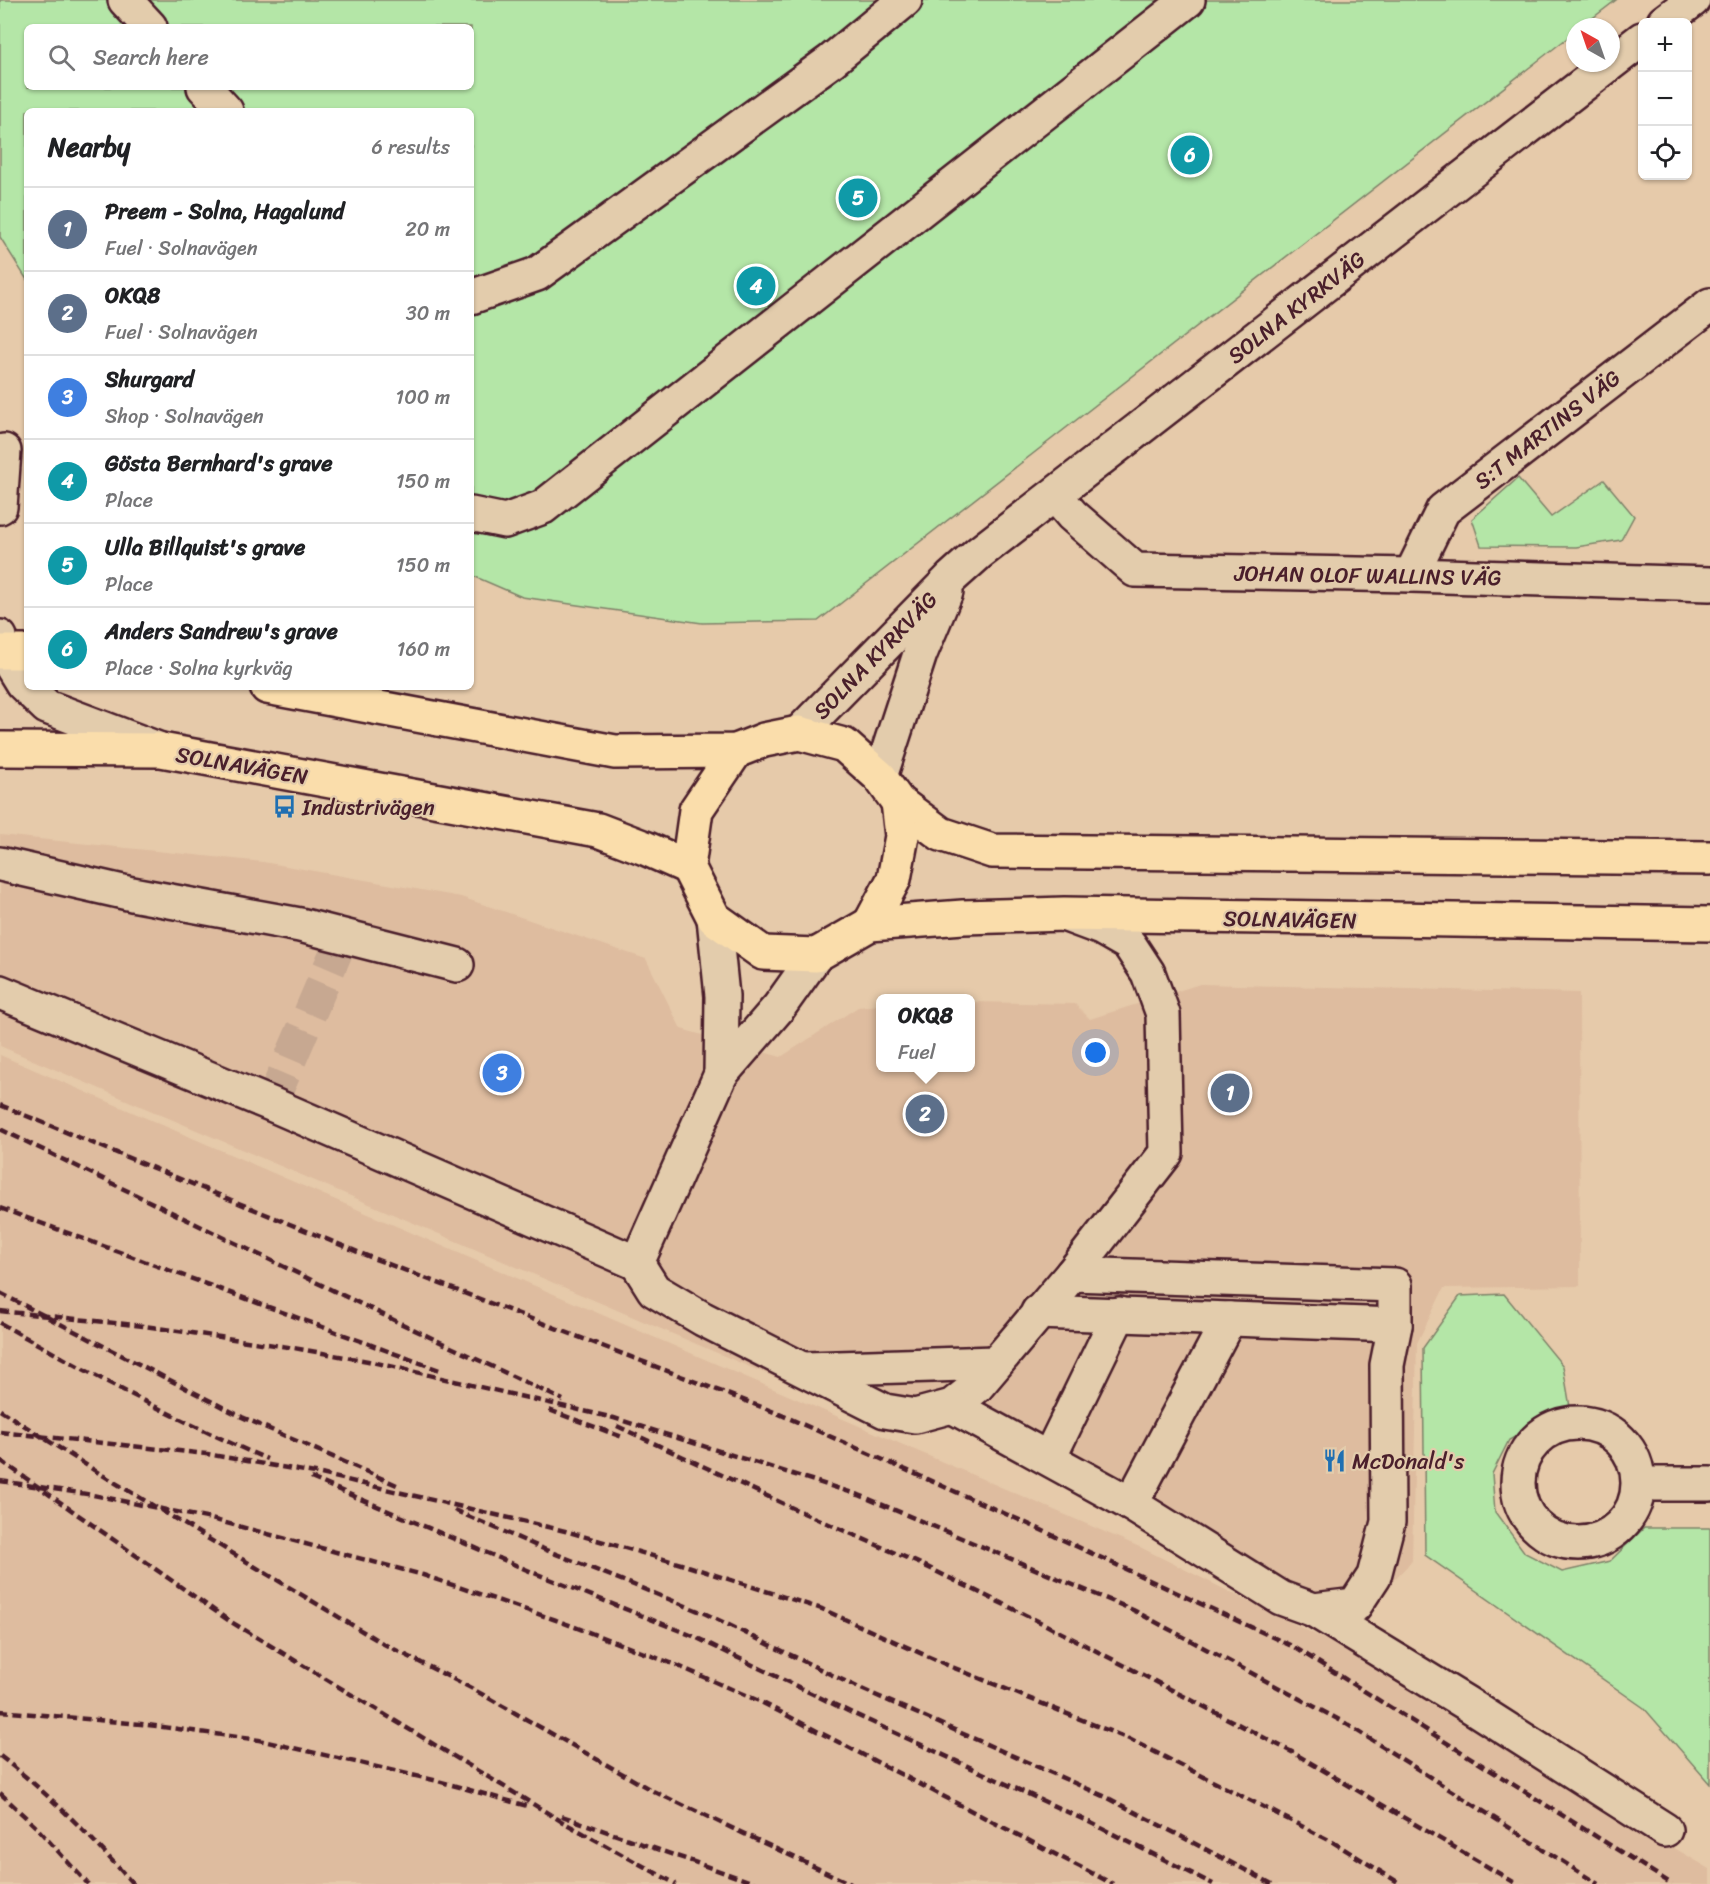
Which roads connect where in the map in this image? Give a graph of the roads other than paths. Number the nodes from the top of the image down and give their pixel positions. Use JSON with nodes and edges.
{"nodes":[{"id":1,"x":125,"y":0,"type":"edge"},
{"id":2,"x":905,"y":0,"type":"edge"},
{"id":3,"x":1188,"y":0,"type":"edge"},
{"id":4,"x":1693,"y":0,"type":"edge"},
{"id":5,"x":1669,"y":18,"type":"edge"},
{"id":6,"x":147,"y":24,"type":"edge"},
{"id":7,"x":1638,"y":42,"type":"edge"},
{"id":8,"x":207,"y":90,"type":"edge"},
{"id":9,"x":223,"y":108,"type":"edge"},
{"id":10,"x":474,"y":296,"type":"edge"},
{"id":11,"x":1710,"y":305,"type":"edge"},
{"id":12,"x":2,"y":447,"type":"edge"},
{"id":13,"x":24,"y":485,"type":"edge"},
{"id":14,"x":1055,"y":495,"type":"junction"},
{"id":15,"x":0,"y":507,"type":"edge"},
{"id":16,"x":474,"y":515,"type":"edge"},
{"id":17,"x":1411,"y":575,"type":"junction"},
{"id":18,"x":951,"y":578,"type":"junction"},
{"id":19,"x":1710,"y":584,"type":"edge"},
{"id":20,"x":11,"y":664,"type":"edge"},
{"id":21,"x":24,"y":680,"type":"edge"},
{"id":22,"x":33,"y":690,"type":"edge"},
{"id":23,"x":283,"y":690,"type":"edge"},
{"id":24,"x":799,"y":733,"type":"junction"},
{"id":25,"x":0,"y":749,"type":"edge"},
{"id":26,"x":161,"y":750,"type":"junction"},
{"id":27,"x":736,"y":751,"type":"junction"},
{"id":28,"x":889,"y":789,"type":"junction"},
{"id":29,"x":1710,"y":858,"type":"edge"},
{"id":30,"x":0,"y":864,"type":"edge"},
{"id":31,"x":688,"y":867,"type":"junction"},
{"id":32,"x":1064,"y":914,"type":"junction"},
{"id":33,"x":714,"y":918,"type":"junction"},
{"id":34,"x":870,"y":924,"type":"junction"},
{"id":35,"x":1710,"y":924,"type":"edge"},
{"id":36,"x":816,"y":955,"type":"junction"},
{"id":37,"x":457,"y":965,"type":"dead end"},
{"id":38,"x":0,"y":992,"type":"edge"},
{"id":39,"x":721,"y":1074,"type":"junction"},
{"id":40,"x":638,"y":1263,"type":"junction"},
{"id":41,"x":1072,"y":1274,"type":"junction"},
{"id":42,"x":1038,"y":1312,"type":"junction"},
{"id":43,"x":1119,"y":1314,"type":"junction"},
{"id":44,"x":1229,"y":1319,"type":"junction"},
{"id":45,"x":1395,"y":1325,"type":"junction"},
{"id":46,"x":996,"y":1363,"type":"junction"},
{"id":47,"x":801,"y":1369,"type":"junction"},
{"id":48,"x":952,"y":1406,"type":"junction"},
{"id":49,"x":1049,"y":1458,"type":"junction"},
{"id":50,"x":1639,"y":1484,"type":"dead end"},
{"id":51,"x":1710,"y":1484,"type":"edge"},
{"id":52,"x":1131,"y":1504,"type":"junction"},
{"id":53,"x":1314,"y":1610,"type":"junction"},
{"id":54,"x":1665,"y":1830,"type":"dead end"}],
"edges":[{"from":1,"to":6,"type":"street"},
{"from":2,"to":10,"type":"street"},
{"from":3,"to":16,"type":"street"},
{"from":4,"to":5,"type":"street"},
{"from":7,"to":14,"type":"street","name":"SOLNA KYRKVÄG"},
{"from":8,"to":9,"type":"street"},
{"from":11,"to":17,"type":"street","name":"S:T MARTINS VÄG"},
{"from":12,"to":13,"type":"street"},
{"from":12,"to":15,"type":"street"},
{"from":14,"to":17,"type":"street","name":"JOHAN OLOF WALLINS VÄG"},
{"from":14,"to":18,"type":"street","name":"SOLNA KYRKVÄG"},
{"from":17,"to":19,"type":"street","name":"JOHAN OLOF WALLINS VÄG"},
{"from":18,"to":24,"type":"street","name":"SOLNA KYRKVÄG"},
{"from":18,"to":28,"type":"street","name":"SOLNA KYRKVÄG"},
{"from":20,"to":21,"type":"street"},
{"from":22,"to":26,"type":"street"},
{"from":23,"to":27,"type":"main road"},
{"from":24,"to":27,"type":"main road"},
{"from":24,"to":28,"type":"main road"},
{"from":25,"to":26,"type":"main road","name":"SOLNAVÄGEN"},
{"from":26,"to":31,"type":"main road","name":"SOLNAVÄGEN"},
{"from":27,"to":31,"type":"main road"},
{"from":28,"to":29,"type":"main road"},
{"from":28,"to":34,"type":"main road"},
{"from":30,"to":37,"type":"street"},
{"from":31,"to":33,"type":"main road"},
{"from":32,"to":34,"type":"main road","name":"SOLNAVÄGEN"},
{"from":32,"to":35,"type":"main road","name":"SOLNAVÄGEN"},
{"from":32,"to":41,"type":"street"},
{"from":33,"to":36,"type":"main road"},
{"from":33,"to":39,"type":"street"},
{"from":34,"to":36,"type":"main road","name":"SOLNAVÄGEN"},
{"from":36,"to":39,"type":"street"},
{"from":38,"to":40,"type":"street"},
{"from":39,"to":40,"type":"street"},
{"from":40,"to":47,"type":"street"},
{"from":41,"to":42,"type":"street"},
{"from":41,"to":45,"type":"street"},
{"from":42,"to":43,"type":"street"},
{"from":42,"to":46,"type":"street"},
{"from":43,"to":44,"type":"street"},
{"from":43,"to":49,"type":"street"},
{"from":44,"to":45,"type":"street"},
{"from":44,"to":52,"type":"street"},
{"from":45,"to":53,"type":"street"},
{"from":46,"to":47,"type":"street"},
{"from":46,"to":48,"type":"street"},
{"from":47,"to":48,"type":"street"},
{"from":48,"to":49,"type":"street"},
{"from":49,"to":52,"type":"street"},
{"from":50,"to":51,"type":"street"},
{"from":52,"to":53,"type":"street"},
{"from":53,"to":54,"type":"street"}]}
